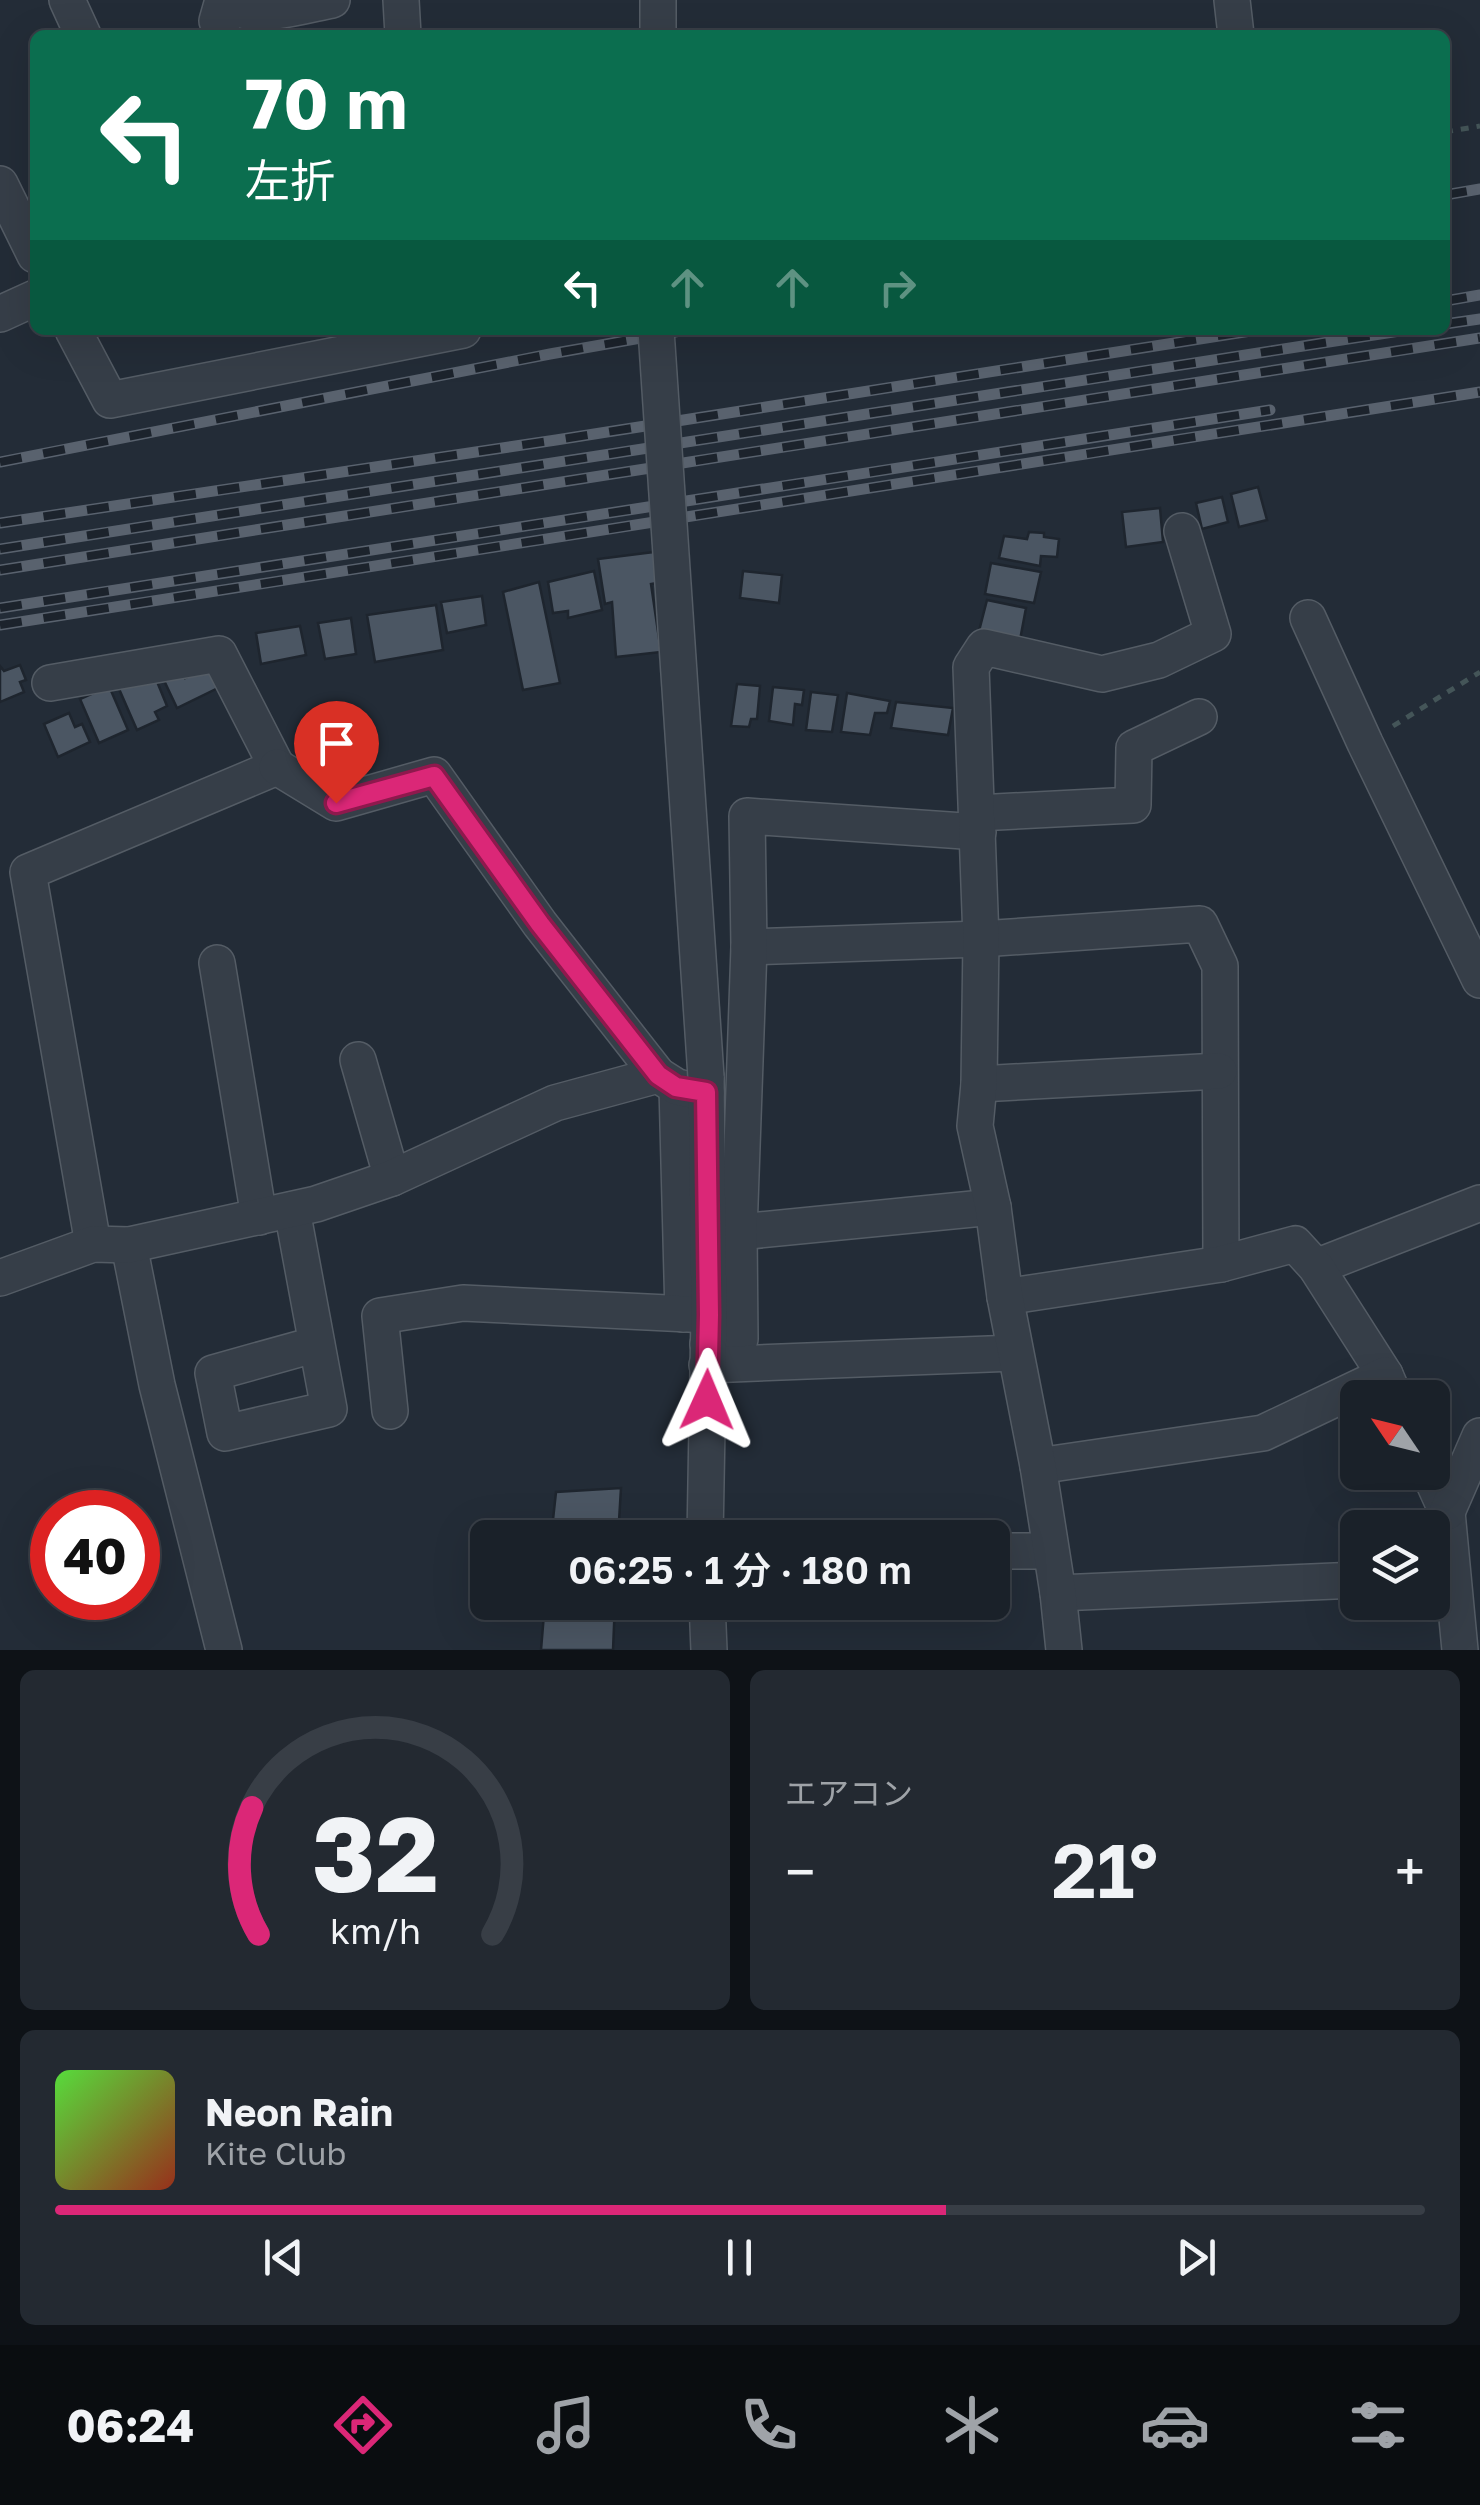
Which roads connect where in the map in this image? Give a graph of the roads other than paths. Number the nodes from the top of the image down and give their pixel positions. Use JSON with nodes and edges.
{"nodes":[{"id":1,"x":66,"y":0,"type":"edge"},
{"id":2,"x":223,"y":0,"type":"edge"},
{"id":3,"x":332,"y":0,"type":"edge"},
{"id":4,"x":401,"y":0,"type":"edge"},
{"id":5,"x":658,"y":0,"type":"edge"},
{"id":6,"x":1232,"y":0,"type":"edge"},
{"id":7,"x":80,"y":30,"type":"edge"},
{"id":8,"x":221,"y":30,"type":"edge"},
{"id":9,"x":403,"y":30,"type":"edge"},
{"id":10,"x":658,"y":30,"type":"edge"},
{"id":11,"x":1235,"y":30,"type":"edge"},
{"id":12,"x":0,"y":184,"type":"edge"},
{"id":13,"x":30,"y":245,"type":"edge"},
{"id":14,"x":30,"y":300,"type":"edge"},
{"id":15,"x":0,"y":314,"type":"edge"},
{"id":16,"x":76,"y":335,"type":"edge"},
{"id":17,"x":408,"y":335,"type":"edge"},
{"id":18,"x":656,"y":335,"type":"edge"},
{"id":19,"x":332,"y":342,"type":"edge"},
{"id":20,"x":1182,"y":531,"type":"dead end"},
{"id":21,"x":1308,"y":618,"type":"dead end"},
{"id":22,"x":50,"y":683,"type":"dead end"},
{"id":23,"x":1199,"y":718,"type":"dead end"},
{"id":24,"x":277,"y":767,"type":"junction"},
{"id":25,"x":978,"y":823,"type":"junction"},
{"id":26,"x":981,"y":939,"type":"junction"},
{"id":27,"x":749,"y":947,"type":"junction"},
{"id":28,"x":218,"y":963,"type":"dead end"},
{"id":29,"x":1480,"y":980,"type":"edge"},
{"id":30,"x":358,"y":1060,"type":"dead end"},
{"id":31,"x":1219,"y":1071,"type":"junction"},
{"id":32,"x":687,"y":1083,"type":"junction"},
{"id":33,"x":979,"y":1084,"type":"junction"},
{"id":34,"x":392,"y":1178,"type":"junction"},
{"id":35,"x":1480,"y":1203,"type":"edge"},
{"id":36,"x":994,"y":1207,"type":"junction"},
{"id":37,"x":275,"y":1213,"type":"junction"},
{"id":38,"x":739,"y":1232,"type":"junction"},
{"id":39,"x":92,"y":1244,"type":"junction"},
{"id":40,"x":129,"y":1245,"type":"junction"},
{"id":41,"x":1221,"y":1264,"type":"junction"},
{"id":42,"x":1316,"y":1266,"type":"junction"},
{"id":43,"x":0,"y":1278,"type":"edge"},
{"id":44,"x":1005,"y":1297,"type":"junction"},
{"id":45,"x":702,"y":1334,"type":"junction"},
{"id":46,"x":317,"y":1344,"type":"dead end"},
{"id":47,"x":1015,"y":1353,"type":"junction"},
{"id":48,"x":1386,"y":1380,"type":"edge"},
{"id":49,"x":1340,"y":1405,"type":"edge"},
{"id":50,"x":390,"y":1410,"type":"dead end"},
{"id":51,"x":1480,"y":1436,"type":"edge"},
{"id":52,"x":1038,"y":1466,"type":"junction"},
{"id":53,"x":1448,"y":1510,"type":"edge"},
{"id":54,"x":705,"y":1520,"type":"edge"},
{"id":55,"x":1050,"y":1550,"type":"junction"},
{"id":56,"x":1010,"y":1551,"type":"edge"},
{"id":57,"x":1340,"y":1581,"type":"edge"},
{"id":58,"x":1058,"y":1594,"type":"junction"},
{"id":59,"x":1450,"y":1606,"type":"edge"},
{"id":60,"x":708,"y":1620,"type":"edge"},
{"id":61,"x":224,"y":1650,"type":"edge"},
{"id":62,"x":709,"y":1650,"type":"edge"},
{"id":63,"x":1064,"y":1650,"type":"edge"},
{"id":64,"x":1460,"y":1650,"type":"edge"}],
"edges":[{"from":1,"to":7,"type":"street"},
{"from":2,"to":3,"type":"street"},
{"from":2,"to":8,"type":"street"},
{"from":4,"to":9,"type":"street"},
{"from":5,"to":10,"type":"street"},
{"from":6,"to":11,"type":"street"},
{"from":12,"to":13,"type":"street"},
{"from":14,"to":15,"type":"street"},
{"from":16,"to":19,"type":"street"},
{"from":17,"to":19,"type":"street"},
{"from":18,"to":32,"type":"street","bridge":true},
{"from":20,"to":25,"type":"street"},
{"from":21,"to":29,"type":"street"},
{"from":22,"to":24,"type":"street"},
{"from":23,"to":25,"type":"street"},
{"from":24,"to":32,"type":"street"},
{"from":24,"to":39,"type":"street"},
{"from":25,"to":26,"type":"street"},
{"from":25,"to":27,"type":"street"},
{"from":26,"to":27,"type":"street"},
{"from":26,"to":31,"type":"street"},
{"from":26,"to":33,"type":"street"},
{"from":27,"to":38,"type":"street"},
{"from":28,"to":37,"type":"street"},
{"from":30,"to":34,"type":"street"},
{"from":31,"to":33,"type":"street"},
{"from":31,"to":41,"type":"street"},
{"from":32,"to":34,"type":"street"},
{"from":32,"to":45,"type":"street"},
{"from":33,"to":36,"type":"street"},
{"from":34,"to":37,"type":"street"},
{"from":35,"to":42,"type":"street"},
{"from":36,"to":38,"type":"street"},
{"from":36,"to":44,"type":"street"},
{"from":37,"to":40,"type":"street"},
{"from":37,"to":46,"type":"street"},
{"from":38,"to":45,"type":"street"},
{"from":39,"to":40,"type":"street"},
{"from":39,"to":43,"type":"street"},
{"from":40,"to":61,"type":"street"},
{"from":41,"to":42,"type":"street"},
{"from":41,"to":44,"type":"street"},
{"from":42,"to":48,"type":"street"},
{"from":44,"to":47,"type":"street"},
{"from":45,"to":47,"type":"street"},
{"from":45,"to":50,"type":"street"},
{"from":45,"to":54,"type":"street"},
{"from":47,"to":52,"type":"street"},
{"from":49,"to":52,"type":"street"},
{"from":51,"to":53,"type":"street"},
{"from":52,"to":55,"type":"street"},
{"from":55,"to":56,"type":"street"},
{"from":55,"to":58,"type":"street"},
{"from":57,"to":58,"type":"street"},
{"from":58,"to":63,"type":"street"},
{"from":59,"to":64,"type":"street"},
{"from":60,"to":62,"type":"street"}]}
